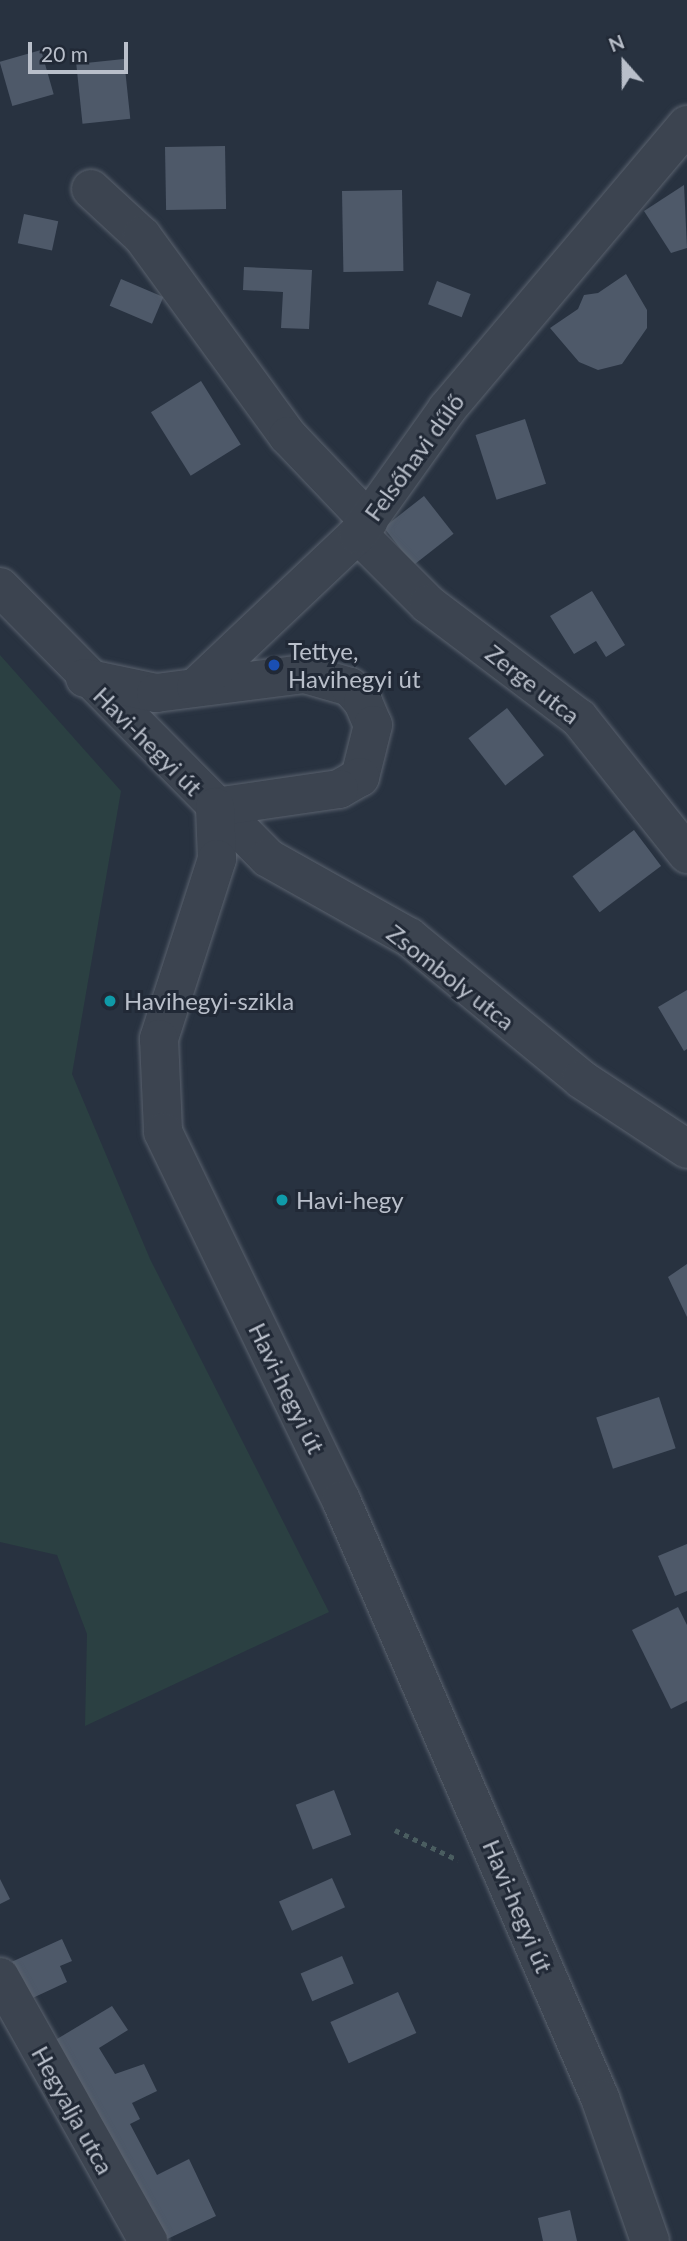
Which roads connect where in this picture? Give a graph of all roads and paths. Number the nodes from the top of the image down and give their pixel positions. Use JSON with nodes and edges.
{"nodes":[{"id":1,"x":687,"y":125,"type":"edge"},
{"id":2,"x":91,"y":189,"type":"dead end"},
{"id":3,"x":363,"y":528,"type":"junction"},
{"id":4,"x":0,"y":587,"type":"edge"},
{"id":5,"x":85,"y":678,"type":"junction"},
{"id":6,"x":196,"y":687,"type":"junction"},
{"id":7,"x":215,"y":807,"type":"junction"},
{"id":8,"x":687,"y":854,"type":"edge"},
{"id":9,"x":687,"y":1149,"type":"edge"},
{"id":10,"x":394,"y":1830,"type":"dead end"},
{"id":11,"x":492,"y":1848,"type":"junction"},
{"id":12,"x":0,"y":1978,"type":"edge"},
{"id":13,"x":148,"y":2241,"type":"edge"},
{"id":14,"x":650,"y":2241,"type":"edge"}],
"edges":[{"from":1,"to":3,"type":"street","name":"Felsőhavi dűlő"},
{"from":2,"to":3,"type":"street","name":"Zerge utca"},
{"from":3,"to":6,"type":"street","name":"Felsőhavi dűlő"},
{"from":3,"to":8,"type":"street","name":"Zerge utca"},
{"from":4,"to":5,"type":"street","name":"Havi-hegyi út"},
{"from":5,"to":6,"type":"street"},
{"from":5,"to":7,"type":"street","name":"Havi-hegyi út"},
{"from":6,"to":7,"type":"street"},
{"from":7,"to":9,"type":"street","name":"Zsomboly utca"},
{"from":7,"to":11,"type":"street","name":"Havi-hegyi út"},
{"from":10,"to":11,"type":"path"},
{"from":11,"to":14,"type":"street","name":"Havi-hegyi út"},
{"from":12,"to":13,"type":"street","name":"Hegyalja utca"}]}
